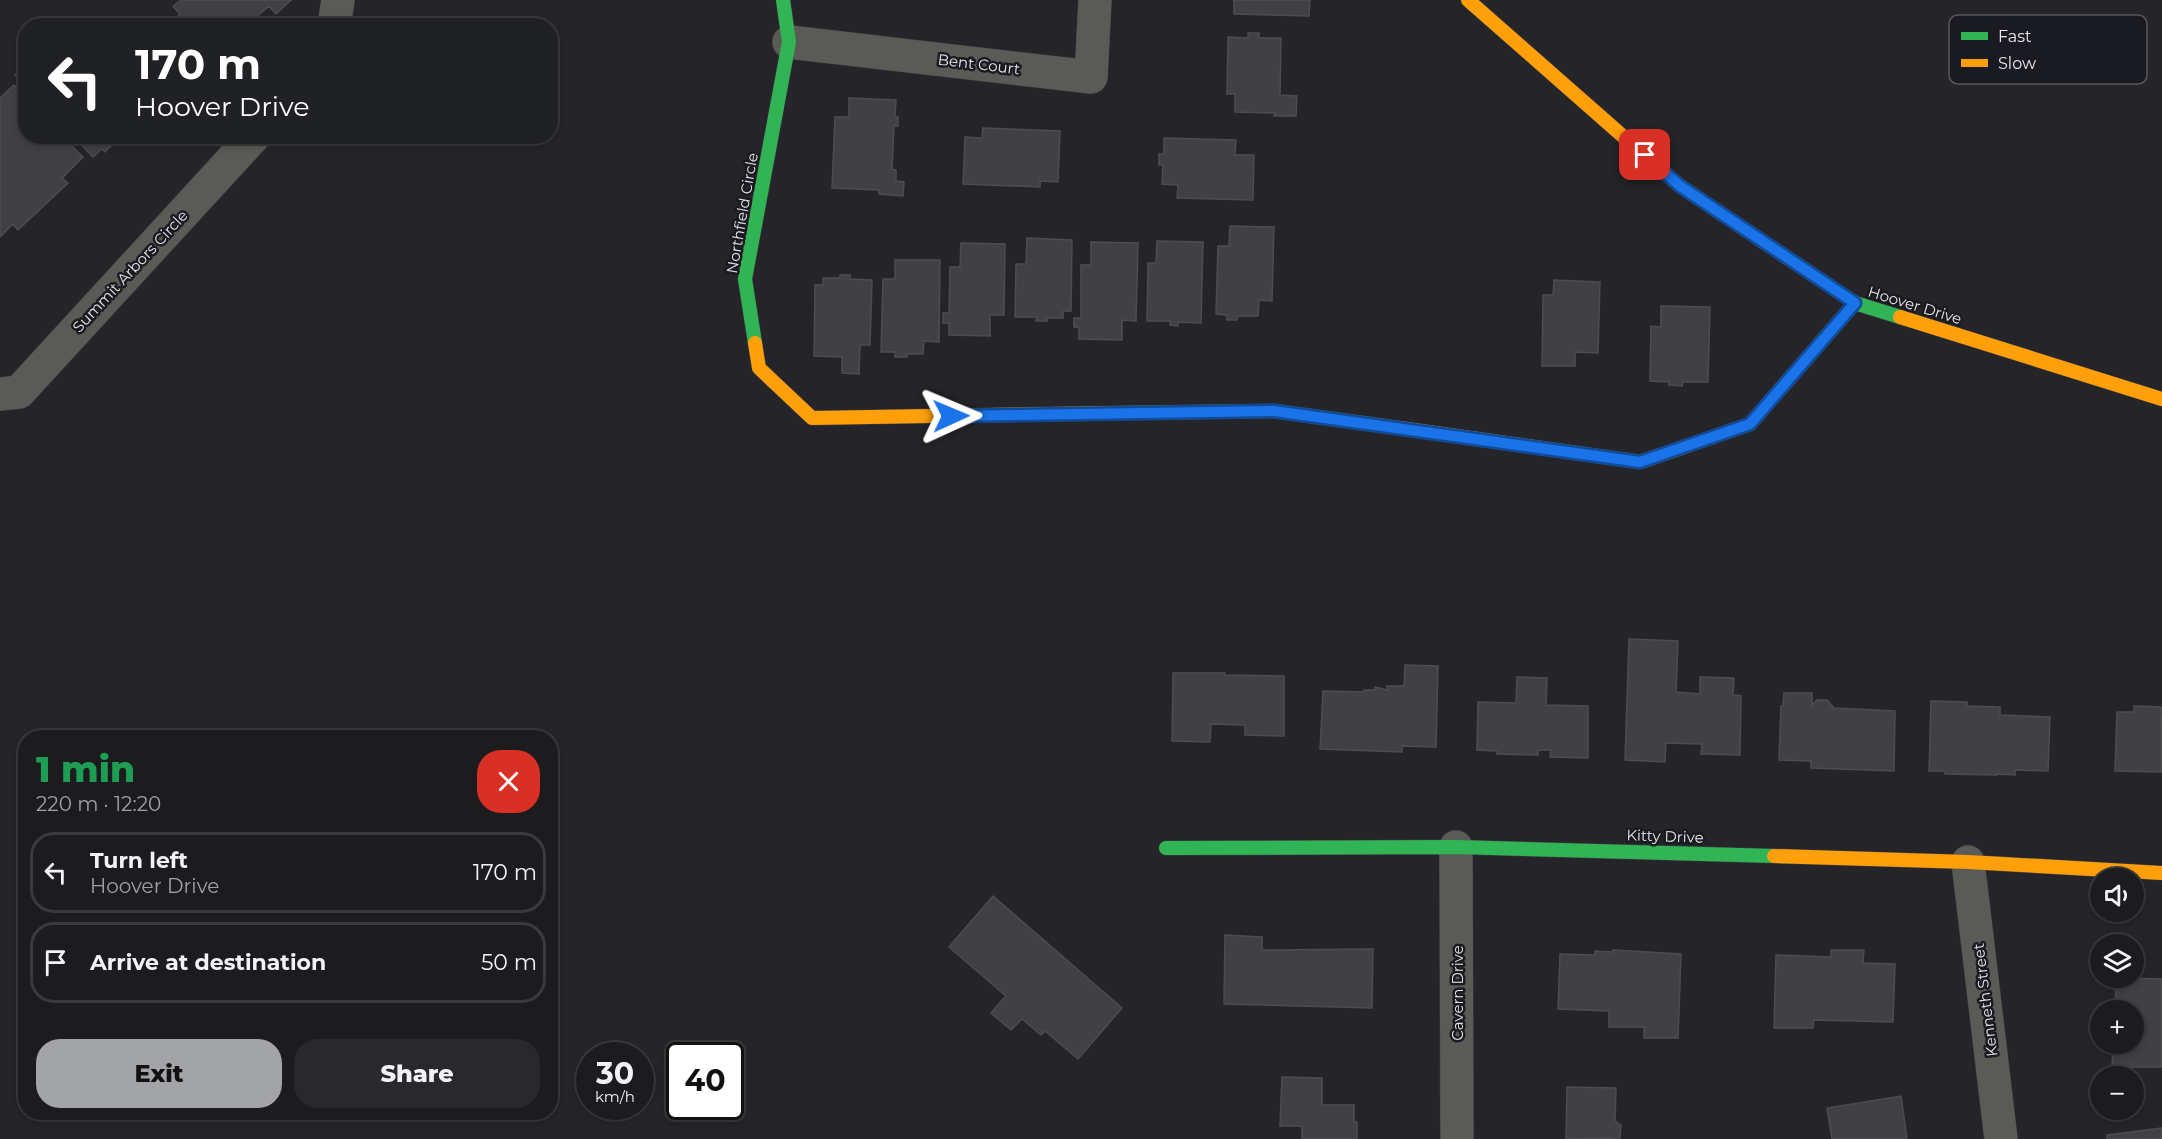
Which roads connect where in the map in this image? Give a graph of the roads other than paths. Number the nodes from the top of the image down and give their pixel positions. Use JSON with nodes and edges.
{"nodes":[{"id":1,"x":338,"y":0,"type":"edge"},
{"id":2,"x":783,"y":0,"type":"edge"},
{"id":3,"x":1095,"y":0,"type":"edge"},
{"id":4,"x":1468,"y":0,"type":"edge"},
{"id":5,"x":335,"y":18,"type":"edge"},
{"id":6,"x":789,"y":42,"type":"junction"},
{"id":7,"x":247,"y":144,"type":"edge"},
{"id":8,"x":1855,"y":303,"type":"junction"},
{"id":9,"x":0,"y":394,"type":"edge"},
{"id":10,"x":2162,"y":399,"type":"edge"},
{"id":11,"x":1456,"y":847,"type":"junction"},
{"id":12,"x":1167,"y":848,"type":"dead end"},
{"id":13,"x":1968,"y":862,"type":"junction"},
{"id":14,"x":2162,"y":873,"type":"edge"},
{"id":15,"x":1457,"y":1139,"type":"edge"},
{"id":16,"x":2001,"y":1139,"type":"edge"}],
"edges":[{"from":1,"to":5,"type":"street"},
{"from":2,"to":6,"type":"street","name":"Northfield Circle"},
{"from":3,"to":6,"type":"street","name":"Bent Court"},
{"from":4,"to":8,"type":"street","name":"Hoover Drive"},
{"from":6,"to":8,"type":"street","name":"Northfield Circle"},
{"from":7,"to":9,"type":"street","name":"Summit Arbors Circle"},
{"from":8,"to":10,"type":"street","name":"Hoover Drive"},
{"from":11,"to":12,"type":"street","name":"Kitty Drive"},
{"from":11,"to":13,"type":"street","name":"Kitty Drive"},
{"from":11,"to":15,"type":"street","name":"Cavern Drive"},
{"from":13,"to":14,"type":"street","name":"Kitty Drive"},
{"from":13,"to":16,"type":"street","name":"Kenneth Street"}]}
